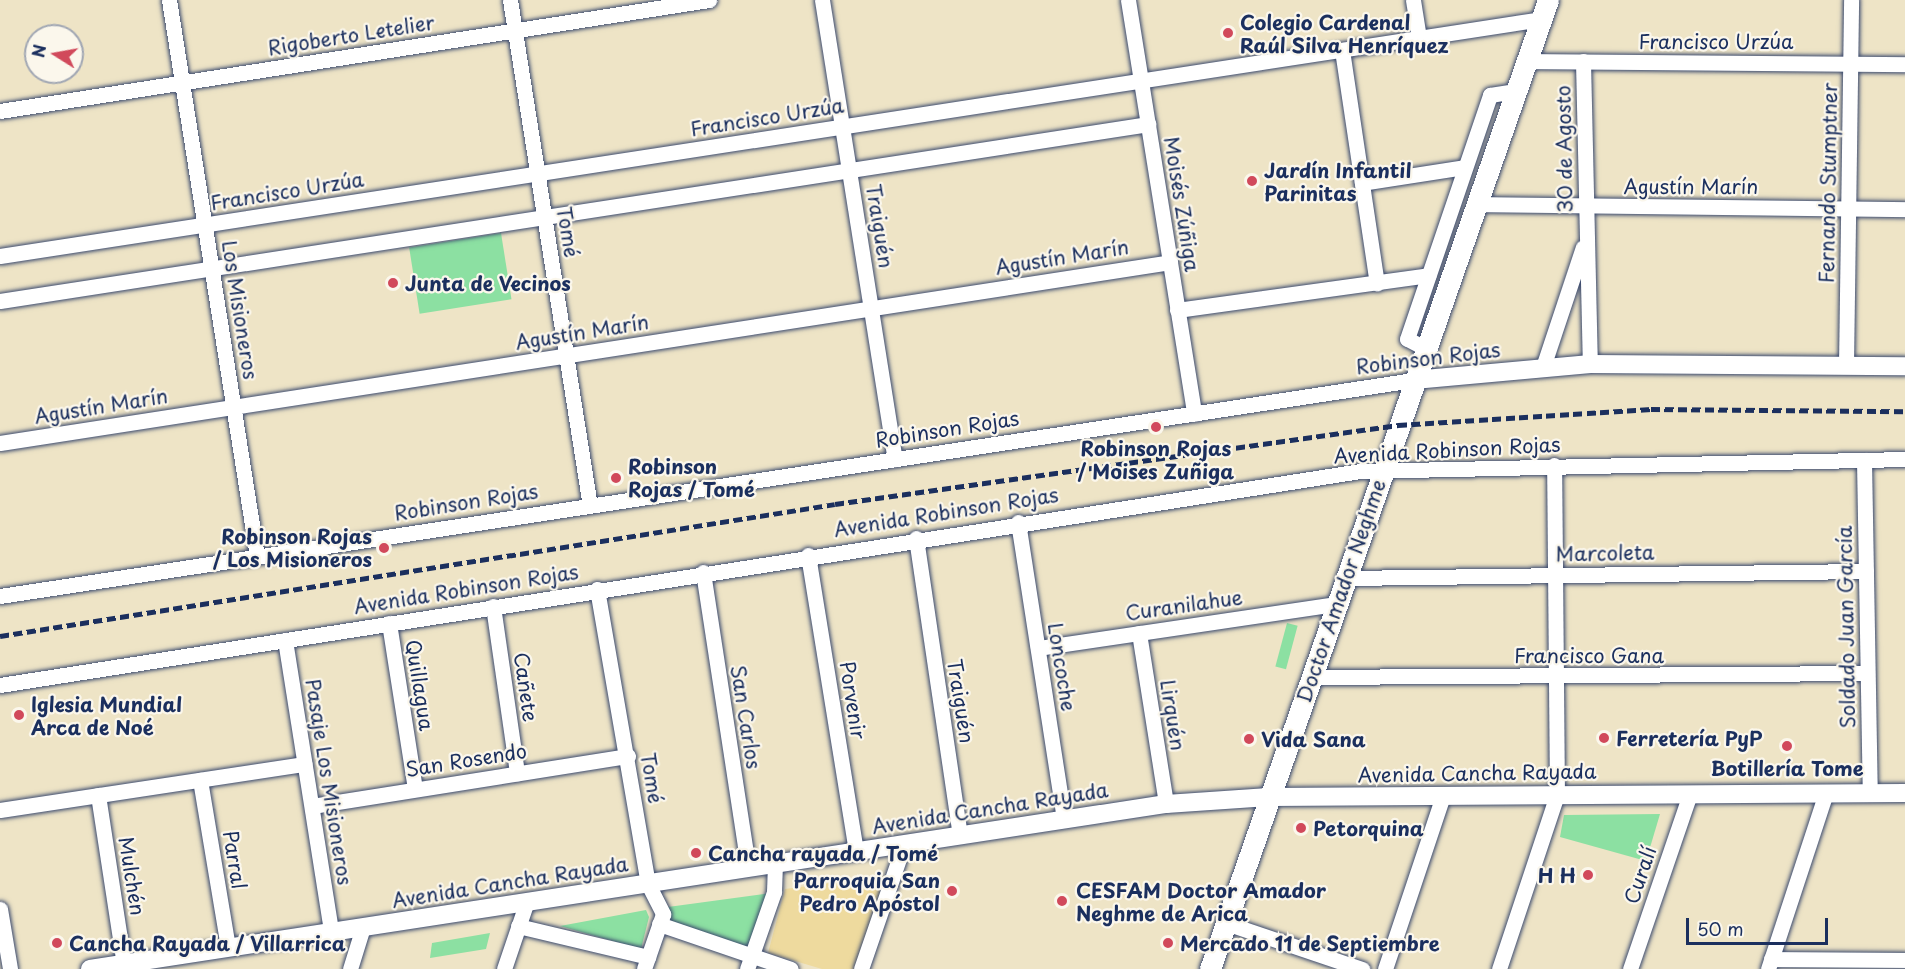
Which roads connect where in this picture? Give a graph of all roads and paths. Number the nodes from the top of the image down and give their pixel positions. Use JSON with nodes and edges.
{"nodes":[{"id":1,"x":169,"y":0,"type":"edge"},
{"id":2,"x":510,"y":0,"type":"edge"},
{"id":3,"x":709,"y":0,"type":"edge"},
{"id":4,"x":822,"y":0,"type":"edge"},
{"id":5,"x":1128,"y":0,"type":"edge"},
{"id":6,"x":1413,"y":0,"type":"edge"},
{"id":7,"x":1851,"y":0,"type":"edge"},
{"id":8,"x":1545,"y":5,"type":"edge"},
{"id":9,"x":515,"y":30,"type":"junction"},
{"id":10,"x":1419,"y":38,"type":"junction"},
{"id":11,"x":1342,"y":50,"type":"junction"},
{"id":12,"x":1527,"y":61,"type":"junction"},
{"id":13,"x":1583,"y":61,"type":"junction"},
{"id":14,"x":1850,"y":64,"type":"junction"},
{"id":15,"x":1905,"y":64,"type":"edge"},
{"id":16,"x":1141,"y":81,"type":"junction"},
{"id":17,"x":182,"y":82,"type":"junction"},
{"id":18,"x":1516,"y":91,"type":"junction"},
{"id":19,"x":0,"y":111,"type":"edge"},
{"id":20,"x":1148,"y":124,"type":"junction"},
{"id":21,"x":843,"y":127,"type":"junction"},
{"id":22,"x":1465,"y":167,"type":"junction"},
{"id":23,"x":849,"y":170,"type":"junction"},
{"id":24,"x":538,"y":174,"type":"junction"},
{"id":25,"x":1362,"y":183,"type":"junction"},
{"id":26,"x":1476,"y":204,"type":"junction"},
{"id":27,"x":1587,"y":207,"type":"junction"},
{"id":28,"x":1848,"y":208,"type":"junction"},
{"id":29,"x":1905,"y":209,"type":"edge"},
{"id":30,"x":544,"y":217,"type":"junction"},
{"id":31,"x":205,"y":225,"type":"junction"},
{"id":32,"x":1587,"y":236,"type":"junction"},
{"id":33,"x":0,"y":256,"type":"edge"},
{"id":34,"x":1170,"y":262,"type":"junction"},
{"id":35,"x":212,"y":268,"type":"junction"},
{"id":36,"x":1429,"y":275,"type":"junction"},
{"id":37,"x":1377,"y":283,"type":"junction"},
{"id":38,"x":0,"y":301,"type":"edge"},
{"id":39,"x":872,"y":308,"type":"junction"},
{"id":40,"x":1177,"y":310,"type":"junction"},
{"id":41,"x":1425,"y":348,"type":"junction"},
{"id":42,"x":566,"y":355,"type":"junction"},
{"id":43,"x":1590,"y":364,"type":"junction"},
{"id":44,"x":1846,"y":366,"type":"junction"},
{"id":45,"x":1905,"y":366,"type":"edge"},
{"id":46,"x":1543,"y":367,"type":"junction"},
{"id":47,"x":1414,"y":381,"type":"junction"},
{"id":48,"x":234,"y":407,"type":"junction"},
{"id":49,"x":1194,"y":414,"type":"junction"},
{"id":50,"x":0,"y":443,"type":"edge"},
{"id":51,"x":895,"y":459,"type":"junction"},
{"id":52,"x":1905,"y":459,"type":"edge"},
{"id":53,"x":1864,"y":460,"type":"junction"},
{"id":54,"x":1554,"y":465,"type":"junction"},
{"id":55,"x":1383,"y":470,"type":"junction"},
{"id":56,"x":590,"y":506,"type":"junction"},
{"id":57,"x":1018,"y":522,"type":"junction"},
{"id":58,"x":916,"y":538,"type":"junction"},
{"id":59,"x":808,"y":555,"type":"junction"},
{"id":60,"x":257,"y":556,"type":"junction"},
{"id":61,"x":1866,"y":571,"type":"junction"},
{"id":62,"x":703,"y":572,"type":"junction"},
{"id":63,"x":1555,"y":575,"type":"junction"},
{"id":64,"x":1345,"y":578,"type":"junction"},
{"id":65,"x":597,"y":589,"type":"junction"},
{"id":66,"x":0,"y":596,"type":"edge"},
{"id":67,"x":1336,"y":604,"type":"junction"},
{"id":68,"x":493,"y":606,"type":"junction"},
{"id":69,"x":389,"y":623,"type":"junction"},
{"id":70,"x":1139,"y":633,"type":"junction"},
{"id":71,"x":285,"y":639,"type":"junction"},
{"id":72,"x":1038,"y":648,"type":"junction"},
{"id":73,"x":1867,"y":673,"type":"junction"},
{"id":74,"x":1556,"y":676,"type":"junction"},
{"id":75,"x":1311,"y":677,"type":"junction"},
{"id":76,"x":0,"y":685,"type":"edge"},
{"id":77,"x":628,"y":756,"type":"junction"},
{"id":78,"x":305,"y":764,"type":"junction"},
{"id":79,"x":517,"y":773,"type":"junction"},
{"id":80,"x":200,"y":780,"type":"junction"},
{"id":81,"x":415,"y":789,"type":"junction"},
{"id":82,"x":1827,"y":793,"type":"junction"},
{"id":83,"x":1869,"y":793,"type":"junction"},
{"id":84,"x":1905,"y":793,"type":"edge"},
{"id":85,"x":1690,"y":794,"type":"junction"},
{"id":86,"x":98,"y":795,"type":"junction"},
{"id":87,"x":1557,"y":795,"type":"junction"},
{"id":88,"x":1443,"y":796,"type":"junction"},
{"id":89,"x":1269,"y":797,"type":"junction"},
{"id":90,"x":1166,"y":804,"type":"junction"},
{"id":91,"x":312,"y":806,"type":"junction"},
{"id":92,"x":0,"y":810,"type":"edge"},
{"id":93,"x":1065,"y":819,"type":"junction"},
{"id":94,"x":960,"y":835,"type":"junction"},
{"id":95,"x":904,"y":844,"type":"junction"},
{"id":96,"x":856,"y":851,"type":"junction"},
{"id":97,"x":775,"y":863,"type":"junction"},
{"id":98,"x":748,"y":867,"type":"junction"},
{"id":99,"x":648,"y":884,"type":"junction"},
{"id":100,"x":527,"y":901,"type":"junction"},
{"id":101,"x":0,"y":909,"type":"edge"},
{"id":102,"x":1226,"y":923,"type":"junction"},
{"id":103,"x":659,"y":924,"type":"junction"},
{"id":104,"x":519,"y":926,"type":"junction"},
{"id":105,"x":363,"y":927,"type":"junction"},
{"id":106,"x":331,"y":932,"type":"junction"},
{"id":107,"x":228,"y":948,"type":"junction"},
{"id":108,"x":1905,"y":960,"type":"edge"},
{"id":109,"x":646,"y":963,"type":"edge"},
{"id":110,"x":750,"y":963,"type":"edge"},
{"id":111,"x":124,"y":964,"type":"junction"},
{"id":112,"x":1770,"y":964,"type":"edge"},
{"id":113,"x":10,"y":969,"type":"edge"},
{"id":114,"x":90,"y":969,"type":"edge"},
{"id":115,"x":350,"y":969,"type":"edge"},
{"id":116,"x":504,"y":969,"type":"edge"},
{"id":117,"x":790,"y":969,"type":"edge"},
{"id":118,"x":861,"y":969,"type":"edge"},
{"id":119,"x":1210,"y":969,"type":"edge"},
{"id":120,"x":1362,"y":969,"type":"edge"},
{"id":121,"x":1385,"y":969,"type":"edge"},
{"id":122,"x":1499,"y":969,"type":"edge"},
{"id":123,"x":1630,"y":969,"type":"edge"}],
"edges":[{"from":1,"to":17,"type":"street","name":"Los Misioneros"},
{"from":2,"to":9,"type":"street","name":"Tomé"},
{"from":3,"to":9,"type":"street","name":"Rigoberto Letelier"},
{"from":4,"to":21,"type":"street","name":"Traiguén"},
{"from":5,"to":16,"type":"street","name":"Moisés Zúñiga"},
{"from":6,"to":10,"type":"street"},
{"from":7,"to":14,"type":"street","name":"Fernando Stumptner"},
{"from":8,"to":10,"type":"street","name":"Francisco Urzúa"},
{"from":8,"to":12,"type":"main road","name":"Doctor Amador Neghme"},
{"from":9,"to":17,"type":"street","name":"Rigoberto Letelier"},
{"from":9,"to":24,"type":"street","name":"Tomé"},
{"from":10,"to":11,"type":"street","name":"Francisco Urzúa"},
{"from":11,"to":16,"type":"street","name":"Francisco Urzúa"},
{"from":11,"to":25,"type":"street"},
{"from":12,"to":13,"type":"street","name":"Francisco Urzúa"},
{"from":12,"to":18,"type":"main road","name":"Doctor Amador Neghme"},
{"from":13,"to":14,"type":"street","name":"Francisco Urzúa"},
{"from":13,"to":27,"type":"street","name":"30 de Agosto"},
{"from":14,"to":15,"type":"street","name":"Francisco Urzúa"},
{"from":14,"to":28,"type":"street","name":"Fernando Stumptner"},
{"from":16,"to":20,"type":"street","name":"Moisés Zúñiga"},
{"from":16,"to":21,"type":"street","name":"Francisco Urzúa"},
{"from":17,"to":19,"type":"street","name":"Rigoberto Letelier"},
{"from":17,"to":31,"type":"street","name":"Los Misioneros"},
{"from":18,"to":22,"type":"street"},
{"from":18,"to":26,"type":"main road","name":"Doctor Amador Neghme"},
{"from":20,"to":23,"type":"street"},
{"from":20,"to":34,"type":"street","name":"Moisés Zúñiga"},
{"from":21,"to":23,"type":"street","name":"Traiguén"},
{"from":21,"to":24,"type":"street","name":"Francisco Urzúa"},
{"from":22,"to":25,"type":"street"},
{"from":22,"to":36,"type":"street"},
{"from":23,"to":30,"type":"street"},
{"from":23,"to":39,"type":"street","name":"Traiguén"},
{"from":24,"to":30,"type":"street","name":"Tomé"},
{"from":24,"to":31,"type":"street","name":"Francisco Urzúa"},
{"from":25,"to":37,"type":"street"},
{"from":26,"to":27,"type":"street","name":"Agustín Marín"},
{"from":26,"to":41,"type":"main road","name":"Doctor Amador Neghme"},
{"from":27,"to":28,"type":"street","name":"Agustín Marín"},
{"from":27,"to":32,"type":"street","name":"30 de Agosto"},
{"from":28,"to":29,"type":"street","name":"Agustín Marín"},
{"from":28,"to":44,"type":"street","name":"Fernando Stumptner"},
{"from":30,"to":35,"type":"street"},
{"from":30,"to":42,"type":"street","name":"Tomé"},
{"from":31,"to":33,"type":"street","name":"Francisco Urzúa"},
{"from":31,"to":35,"type":"street","name":"Los Misioneros"},
{"from":32,"to":43,"type":"street","name":"30 de Agosto"},
{"from":32,"to":46,"type":"street","name":"30 de Agosto"},
{"from":34,"to":39,"type":"street","name":"Agustín Marín"},
{"from":34,"to":40,"type":"street","name":"Moisés Zúñiga"},
{"from":35,"to":38,"type":"street"},
{"from":35,"to":48,"type":"street","name":"Los Misioneros"},
{"from":36,"to":37,"type":"street"},
{"from":36,"to":41,"type":"street"},
{"from":37,"to":40,"type":"street"},
{"from":39,"to":42,"type":"street","name":"Agustín Marín"},
{"from":39,"to":51,"type":"street","name":"Traiguén"},
{"from":40,"to":49,"type":"street","name":"Moisés Zúñiga"},
{"from":41,"to":47,"type":"main road","name":"Doctor Amador Neghme"},
{"from":42,"to":48,"type":"street","name":"Agustín Marín"},
{"from":42,"to":56,"type":"street","name":"Tomé"},
{"from":43,"to":44,"type":"street","name":"Robinson Rojas"},
{"from":43,"to":46,"type":"street","name":"Robinson Rojas"},
{"from":44,"to":45,"type":"street","name":"Robinson Rojas"},
{"from":46,"to":47,"type":"street","name":"Robinson Rojas"},
{"from":47,"to":49,"type":"street","name":"Robinson Rojas"},
{"from":47,"to":55,"type":"main road","name":"Doctor Amador Neghme"},
{"from":48,"to":50,"type":"street","name":"Agustín Marín"},
{"from":48,"to":60,"type":"street","name":"Los Misioneros"},
{"from":49,"to":51,"type":"street","name":"Robinson Rojas"},
{"from":51,"to":56,"type":"street","name":"Robinson Rojas"},
{"from":52,"to":53,"type":"street","name":"Avenida Robinson Rojas"},
{"from":53,"to":54,"type":"street","name":"Avenida Robinson Rojas"},
{"from":53,"to":61,"type":"street","name":"Soldado Juan García"},
{"from":54,"to":55,"type":"street","name":"Avenida Robinson Rojas"},
{"from":54,"to":63,"type":"street"},
{"from":55,"to":57,"type":"street","name":"Avenida Robinson Rojas"},
{"from":55,"to":64,"type":"main road","name":"Doctor Amador Neghme"},
{"from":56,"to":60,"type":"street","name":"Robinson Rojas"},
{"from":57,"to":58,"type":"street","name":"Avenida Robinson Rojas"},
{"from":57,"to":72,"type":"street","name":"Loncoche"},
{"from":58,"to":59,"type":"street","name":"Avenida Robinson Rojas"},
{"from":58,"to":94,"type":"street","name":"Traiguén"},
{"from":59,"to":62,"type":"street","name":"Avenida Robinson Rojas"},
{"from":59,"to":96,"type":"street","name":"Porvenir"},
{"from":60,"to":66,"type":"street","name":"Robinson Rojas"},
{"from":61,"to":63,"type":"street","name":"Marcoleta"},
{"from":61,"to":73,"type":"street","name":"Soldado Juan García"},
{"from":62,"to":65,"type":"street","name":"Avenida Robinson Rojas"},
{"from":62,"to":98,"type":"street","name":"San Carlos"},
{"from":63,"to":64,"type":"street","name":"Marcoleta"},
{"from":63,"to":74,"type":"street"},
{"from":64,"to":67,"type":"main road","name":"Doctor Amador Neghme"},
{"from":65,"to":68,"type":"street","name":"Avenida Robinson Rojas"},
{"from":65,"to":77,"type":"street","name":"Tomé"},
{"from":67,"to":70,"type":"street","name":"Curanilahue"},
{"from":67,"to":75,"type":"main road","name":"Doctor Amador Neghme"},
{"from":68,"to":69,"type":"street","name":"Avenida Robinson Rojas"},
{"from":68,"to":79,"type":"street","name":"Cañete"},
{"from":69,"to":71,"type":"street","name":"Avenida Robinson Rojas"},
{"from":69,"to":81,"type":"street","name":"Quillagua"},
{"from":70,"to":72,"type":"street","name":"Curanilahue"},
{"from":70,"to":90,"type":"street","name":"Lirquén"},
{"from":71,"to":76,"type":"street","name":"Avenida Robinson Rojas"},
{"from":71,"to":78,"type":"street","name":"Pasaje Los Misioneros"},
{"from":72,"to":93,"type":"street","name":"Loncoche"},
{"from":73,"to":74,"type":"street","name":"Francisco Gana"},
{"from":73,"to":83,"type":"street","name":"Soldado Juan García"},
{"from":74,"to":75,"type":"street","name":"Francisco Gana"},
{"from":74,"to":87,"type":"street"},
{"from":75,"to":89,"type":"main road","name":"Doctor Amador Neghme"},
{"from":77,"to":79,"type":"street","name":"San Rosendo"},
{"from":77,"to":99,"type":"street","name":"Tomé"},
{"from":78,"to":80,"type":"street"},
{"from":78,"to":91,"type":"street","name":"Pasaje Los Misioneros"},
{"from":79,"to":81,"type":"street","name":"San Rosendo"},
{"from":80,"to":86,"type":"street"},
{"from":80,"to":107,"type":"street","name":"Parral"},
{"from":81,"to":91,"type":"street","name":"San Rosendo"},
{"from":82,"to":83,"type":"street","name":"Avenida Cancha Rayada"},
{"from":82,"to":85,"type":"street","name":"Avenida Cancha Rayada"},
{"from":82,"to":112,"type":"street"},
{"from":83,"to":84,"type":"street","name":"Avenida Cancha Rayada"},
{"from":85,"to":87,"type":"street","name":"Avenida Cancha Rayada"},
{"from":85,"to":123,"type":"street","name":"Curalí"},
{"from":86,"to":92,"type":"street"},
{"from":86,"to":111,"type":"street","name":"Mulchén"},
{"from":87,"to":88,"type":"street","name":"Avenida Cancha Rayada"},
{"from":87,"to":122,"type":"street"},
{"from":88,"to":89,"type":"street","name":"Avenida Cancha Rayada"},
{"from":88,"to":121,"type":"street"},
{"from":89,"to":90,"type":"street","name":"Avenida Cancha Rayada"},
{"from":89,"to":102,"type":"main road","name":"Doctor Amador Neghme"},
{"from":90,"to":93,"type":"street","name":"Avenida Cancha Rayada"},
{"from":91,"to":106,"type":"street","name":"Pasaje Los Misioneros"},
{"from":93,"to":94,"type":"street","name":"Avenida Cancha Rayada"},
{"from":94,"to":95,"type":"street","name":"Avenida Cancha Rayada"},
{"from":95,"to":96,"type":"street","name":"Avenida Cancha Rayada"},
{"from":95,"to":118,"type":"street"},
{"from":96,"to":97,"type":"street","name":"Avenida Cancha Rayada"},
{"from":97,"to":98,"type":"street","name":"Avenida Cancha Rayada"},
{"from":97,"to":110,"type":"street"},
{"from":98,"to":99,"type":"street","name":"Avenida Cancha Rayada"},
{"from":99,"to":100,"type":"street","name":"Avenida Cancha Rayada"},
{"from":99,"to":103,"type":"street","name":"Tomé"},
{"from":100,"to":104,"type":"street"},
{"from":100,"to":105,"type":"street","name":"Avenida Cancha Rayada"},
{"from":101,"to":113,"type":"street"},
{"from":102,"to":119,"type":"main road","name":"Doctor Amador Neghme"},
{"from":102,"to":120,"type":"street"},
{"from":103,"to":109,"type":"street","name":"Tomé"},
{"from":103,"to":110,"type":"street"},
{"from":104,"to":109,"type":"street"},
{"from":104,"to":116,"type":"street"},
{"from":105,"to":106,"type":"street","name":"Avenida Cancha Rayada"},
{"from":105,"to":115,"type":"street"},
{"from":106,"to":107,"type":"street","name":"Avenida Cancha Rayada"},
{"from":107,"to":111,"type":"street","name":"Avenida Cancha Rayada"},
{"from":108,"to":112,"type":"street"},
{"from":110,"to":117,"type":"street"},
{"from":111,"to":114,"type":"street","name":"Avenida Cancha Rayada"}]}
